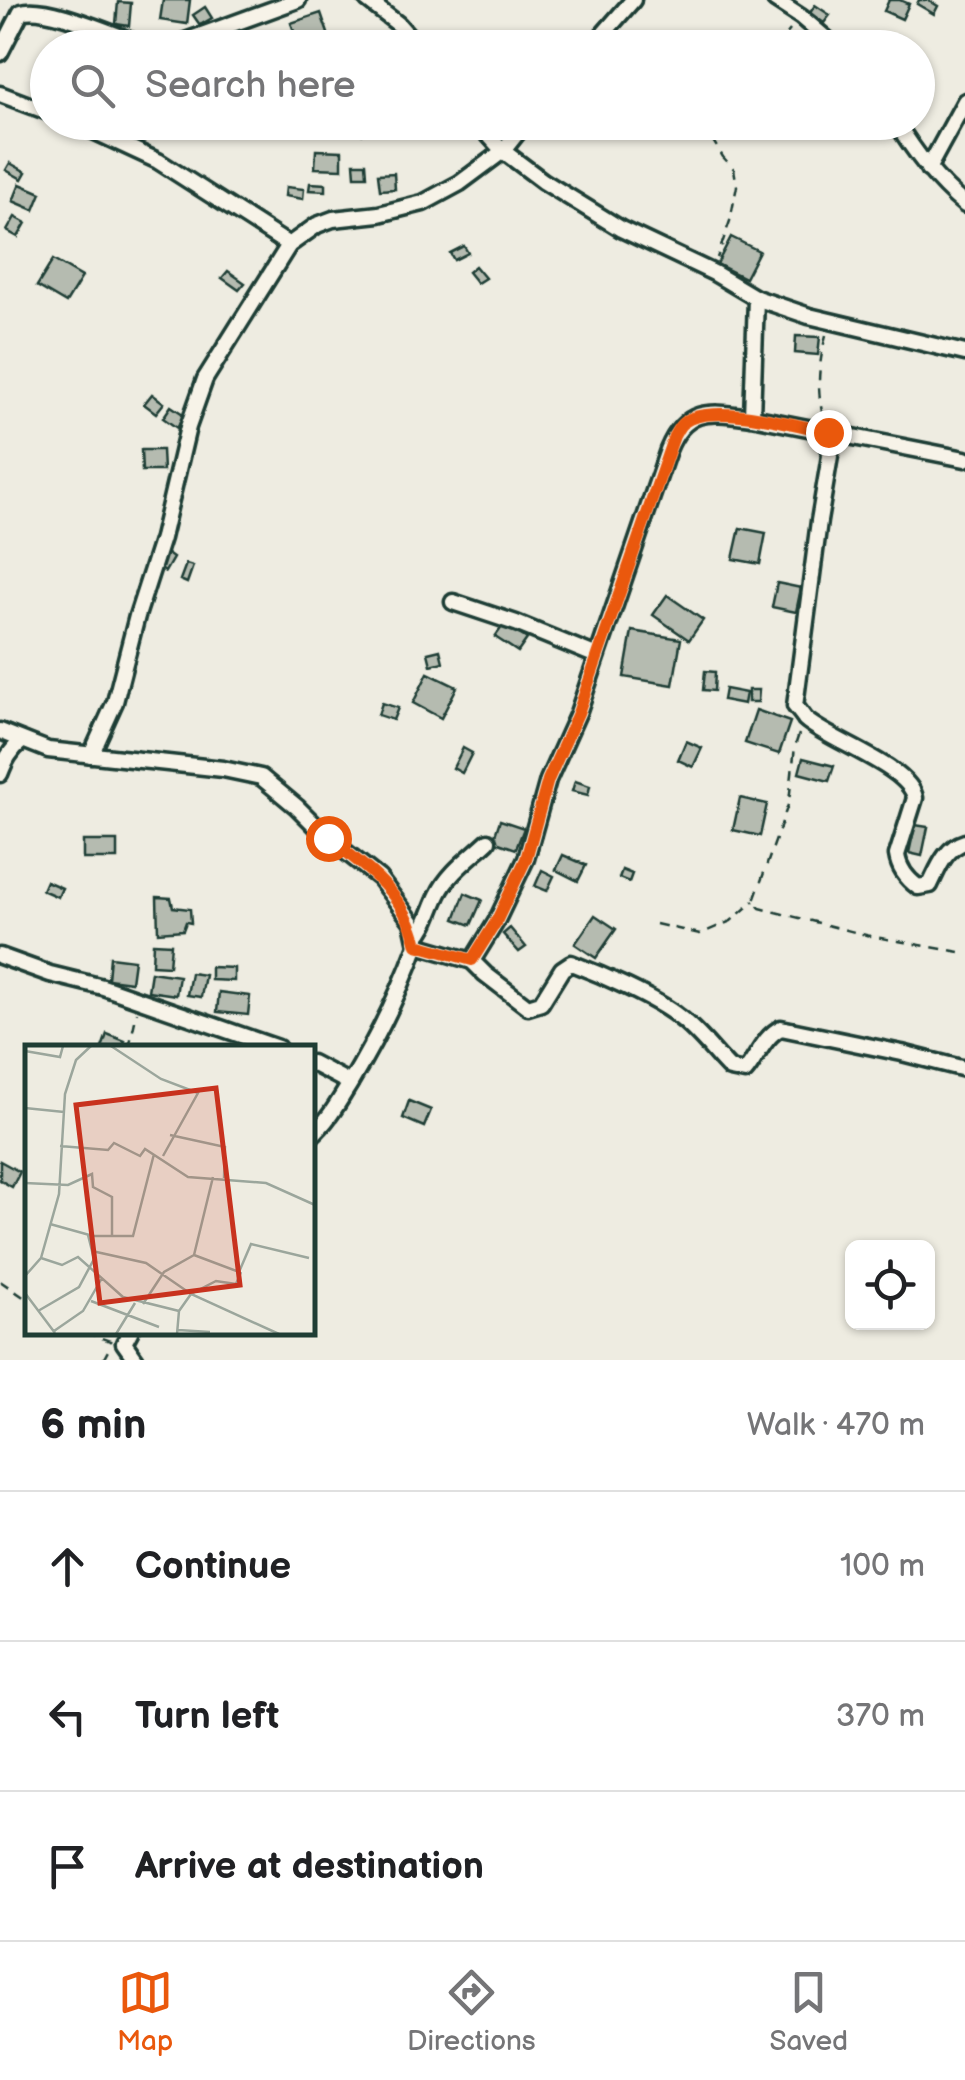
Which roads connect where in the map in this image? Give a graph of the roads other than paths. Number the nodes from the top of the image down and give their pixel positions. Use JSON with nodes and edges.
{"nodes":[{"id":1,"x":298,"y":0,"type":"edge"},
{"id":2,"x":367,"y":0,"type":"edge"},
{"id":3,"x":633,"y":0,"type":"edge"},
{"id":4,"x":774,"y":0,"type":"edge"},
{"id":5,"x":100,"y":30,"type":"edge"},
{"id":6,"x":216,"y":30,"type":"edge"},
{"id":7,"x":403,"y":30,"type":"edge"},
{"id":8,"x":606,"y":30,"type":"edge"},
{"id":9,"x":817,"y":30,"type":"edge"},
{"id":10,"x":0,"y":53,"type":"edge"},
{"id":11,"x":0,"y":94,"type":"edge"},
{"id":12,"x":965,"y":101,"type":"edge"},
{"id":13,"x":30,"y":105,"type":"edge"},
{"id":14,"x":113,"y":140,"type":"edge"},
{"id":15,"x":493,"y":140,"type":"edge"},
{"id":16,"x":512,"y":140,"type":"edge"},
{"id":17,"x":908,"y":140,"type":"edge"},
{"id":18,"x":503,"y":151,"type":"junction"},
{"id":19,"x":928,"y":170,"type":"junction"},
{"id":20,"x":965,"y":204,"type":"edge"},
{"id":21,"x":289,"y":245,"type":"junction"},
{"id":22,"x":756,"y":298,"type":"junction"},
{"id":23,"x":965,"y":353,"type":"edge"},
{"id":24,"x":752,"y":417,"type":"junction"},
{"id":25,"x":828,"y":432,"type":"junction"},
{"id":26,"x":965,"y":459,"type":"edge"},
{"id":27,"x":453,"y":602,"type":"dead end"},
{"id":28,"x":597,"y":656,"type":"junction"},
{"id":29,"x":0,"y":731,"type":"edge"},
{"id":30,"x":22,"y":742,"type":"junction"},
{"id":31,"x":91,"y":755,"type":"junction"},
{"id":32,"x":0,"y":774,"type":"edge"},
{"id":33,"x":488,"y":841,"type":"dead end"},
{"id":34,"x":965,"y":842,"type":"edge"},
{"id":35,"x":416,"y":942,"type":"junction"},
{"id":36,"x":0,"y":956,"type":"edge"},
{"id":37,"x":472,"y":960,"type":"junction"},
{"id":38,"x":269,"y":1045,"type":"edge"},
{"id":39,"x":315,"y":1064,"type":"edge"},
{"id":40,"x":965,"y":1069,"type":"edge"},
{"id":41,"x":350,"y":1082,"type":"junction"},
{"id":42,"x":315,"y":1131,"type":"edge"},
{"id":43,"x":122,"y":1339,"type":"edge"},
{"id":44,"x":136,"y":1360,"type":"edge"}],
"edges":[{"from":1,"to":6,"type":"street"},
{"from":2,"to":7,"type":"street"},
{"from":3,"to":8,"type":"street"},
{"from":4,"to":9,"type":"street"},
{"from":5,"to":10,"type":"street"},
{"from":11,"to":13,"type":"street"},
{"from":12,"to":19,"type":"street"},
{"from":14,"to":21,"type":"street"},
{"from":15,"to":18,"type":"street"},
{"from":16,"to":18,"type":"street"},
{"from":17,"to":19,"type":"street"},
{"from":18,"to":21,"type":"street"},
{"from":18,"to":22,"type":"street"},
{"from":19,"to":20,"type":"street"},
{"from":21,"to":31,"type":"street"},
{"from":22,"to":23,"type":"street"},
{"from":22,"to":24,"type":"street"},
{"from":24,"to":25,"type":"street"},
{"from":24,"to":28,"type":"street"},
{"from":25,"to":26,"type":"street"},
{"from":25,"to":34,"type":"street"},
{"from":27,"to":28,"type":"street"},
{"from":28,"to":37,"type":"street"},
{"from":29,"to":30,"type":"street"},
{"from":30,"to":31,"type":"street"},
{"from":30,"to":32,"type":"street"},
{"from":31,"to":35,"type":"street"},
{"from":33,"to":35,"type":"street"},
{"from":35,"to":37,"type":"street"},
{"from":35,"to":41,"type":"street"},
{"from":36,"to":38,"type":"street"},
{"from":37,"to":40,"type":"street"},
{"from":39,"to":41,"type":"street"},
{"from":41,"to":42,"type":"street"},
{"from":43,"to":44,"type":"street"}]}
